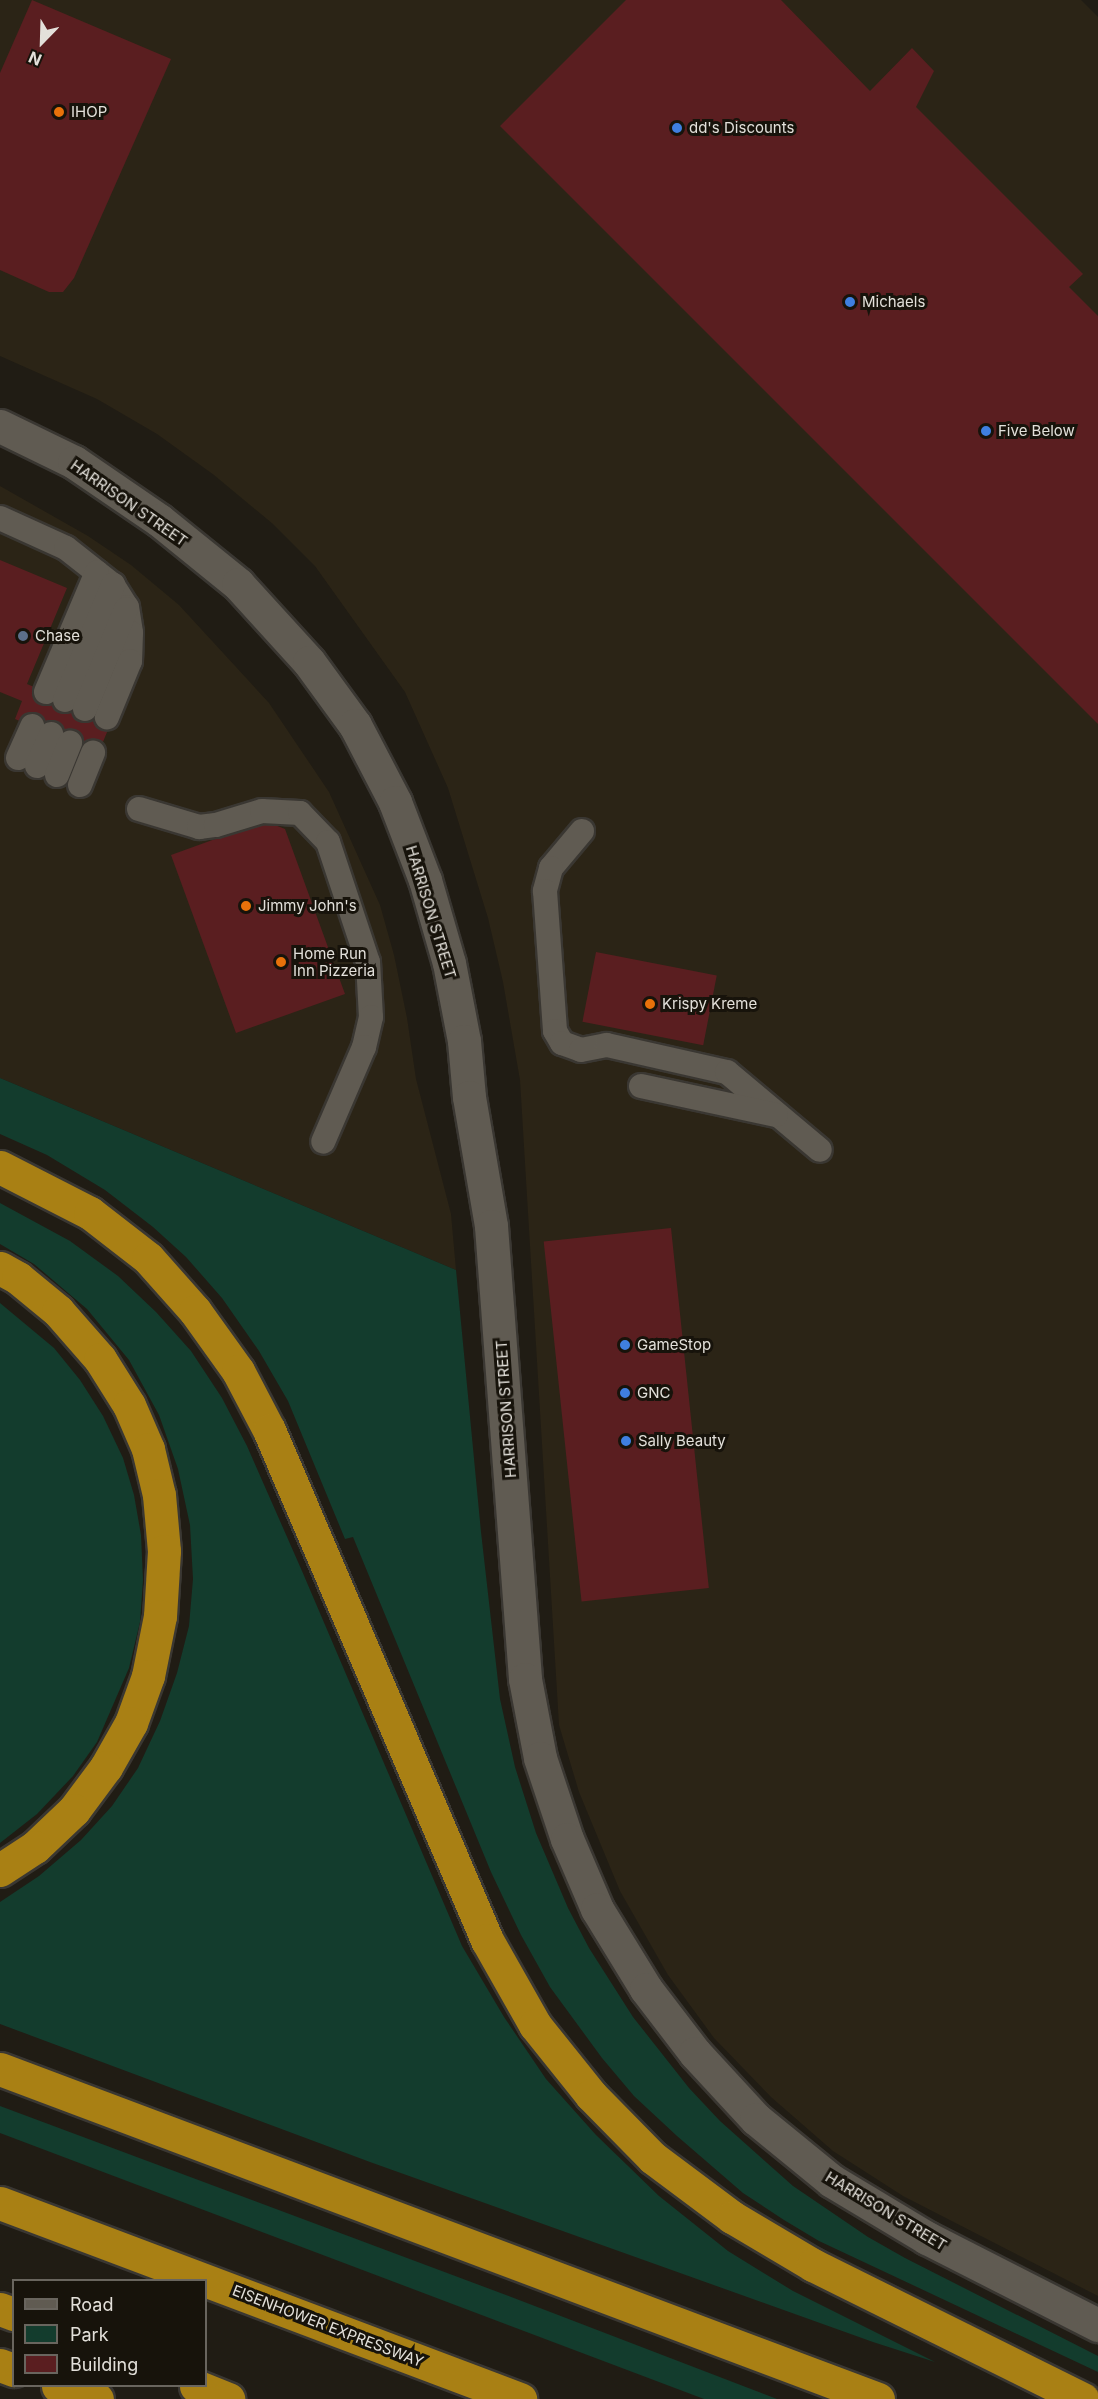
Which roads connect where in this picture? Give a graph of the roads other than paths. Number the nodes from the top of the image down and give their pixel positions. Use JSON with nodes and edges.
{"nodes":[{"id":1,"x":0,"y":426,"type":"edge"},
{"id":2,"x":0,"y":518,"type":"edge"},
{"id":3,"x":105,"y":579,"type":"junction"},
{"id":4,"x":127,"y":607,"type":"junction"},
{"id":5,"x":107,"y":717,"type":"dead end"},
{"id":6,"x":93,"y":752,"type":"dead end"},
{"id":7,"x":38,"y":767,"type":"joint"},
{"id":8,"x":80,"y":784,"type":"dead end"},
{"id":9,"x":139,"y":809,"type":"dead end"},
{"id":10,"x":582,"y":831,"type":"dead end"},
{"id":11,"x":641,"y":1086,"type":"dead end"},
{"id":12,"x":778,"y":1115,"type":"junction"},
{"id":13,"x":322,"y":1142,"type":"dead end"},
{"id":14,"x":820,"y":1150,"type":"dead end"},
{"id":15,"x":0,"y":1167,"type":"edge"},
{"id":16,"x":0,"y":1268,"type":"edge"},
{"id":17,"x":0,"y":1870,"type":"edge"},
{"id":18,"x":0,"y":2068,"type":"edge"},
{"id":19,"x":0,"y":2203,"type":"edge"},
{"id":20,"x":202,"y":2279,"type":"edge"},
{"id":21,"x":207,"y":2281,"type":"edge"},
{"id":22,"x":1098,"y":2325,"type":"edge"},
{"id":23,"x":64,"y":2387,"type":"edge"},
{"id":24,"x":201,"y":2387,"type":"edge"},
{"id":25,"x":97,"y":2399,"type":"edge"},
{"id":26,"x":229,"y":2399,"type":"edge"},
{"id":27,"x":520,"y":2399,"type":"edge"},
{"id":28,"x":878,"y":2399,"type":"edge"},
{"id":29,"x":1083,"y":2399,"type":"edge"}],
"edges":[{"from":1,"to":22,"type":"main road","name":"HARRISON STREET"},
{"from":2,"to":3,"type":"lane"},
{"from":3,"to":4,"type":"lane"},
{"from":3,"to":4,"type":"lane"},
{"from":4,"to":5,"type":"lane"},
{"from":6,"to":8,"type":"lane"},
{"from":7,"to":7,"type":"lane"},
{"from":9,"to":13,"type":"lane"},
{"from":10,"to":12,"type":"lane"},
{"from":11,"to":12,"type":"lane"},
{"from":12,"to":14,"type":"lane"},
{"from":15,"to":29,"type":"highway"},
{"from":16,"to":17,"type":"highway"},
{"from":18,"to":28,"type":"highway"},
{"from":19,"to":20,"type":"highway","name":"EISENHOWER EXPRESSWAY"},
{"from":21,"to":27,"type":"highway","name":"EISENHOWER EXPRESSWAY"},
{"from":23,"to":25,"type":"highway"},
{"from":24,"to":26,"type":"highway"}]}
